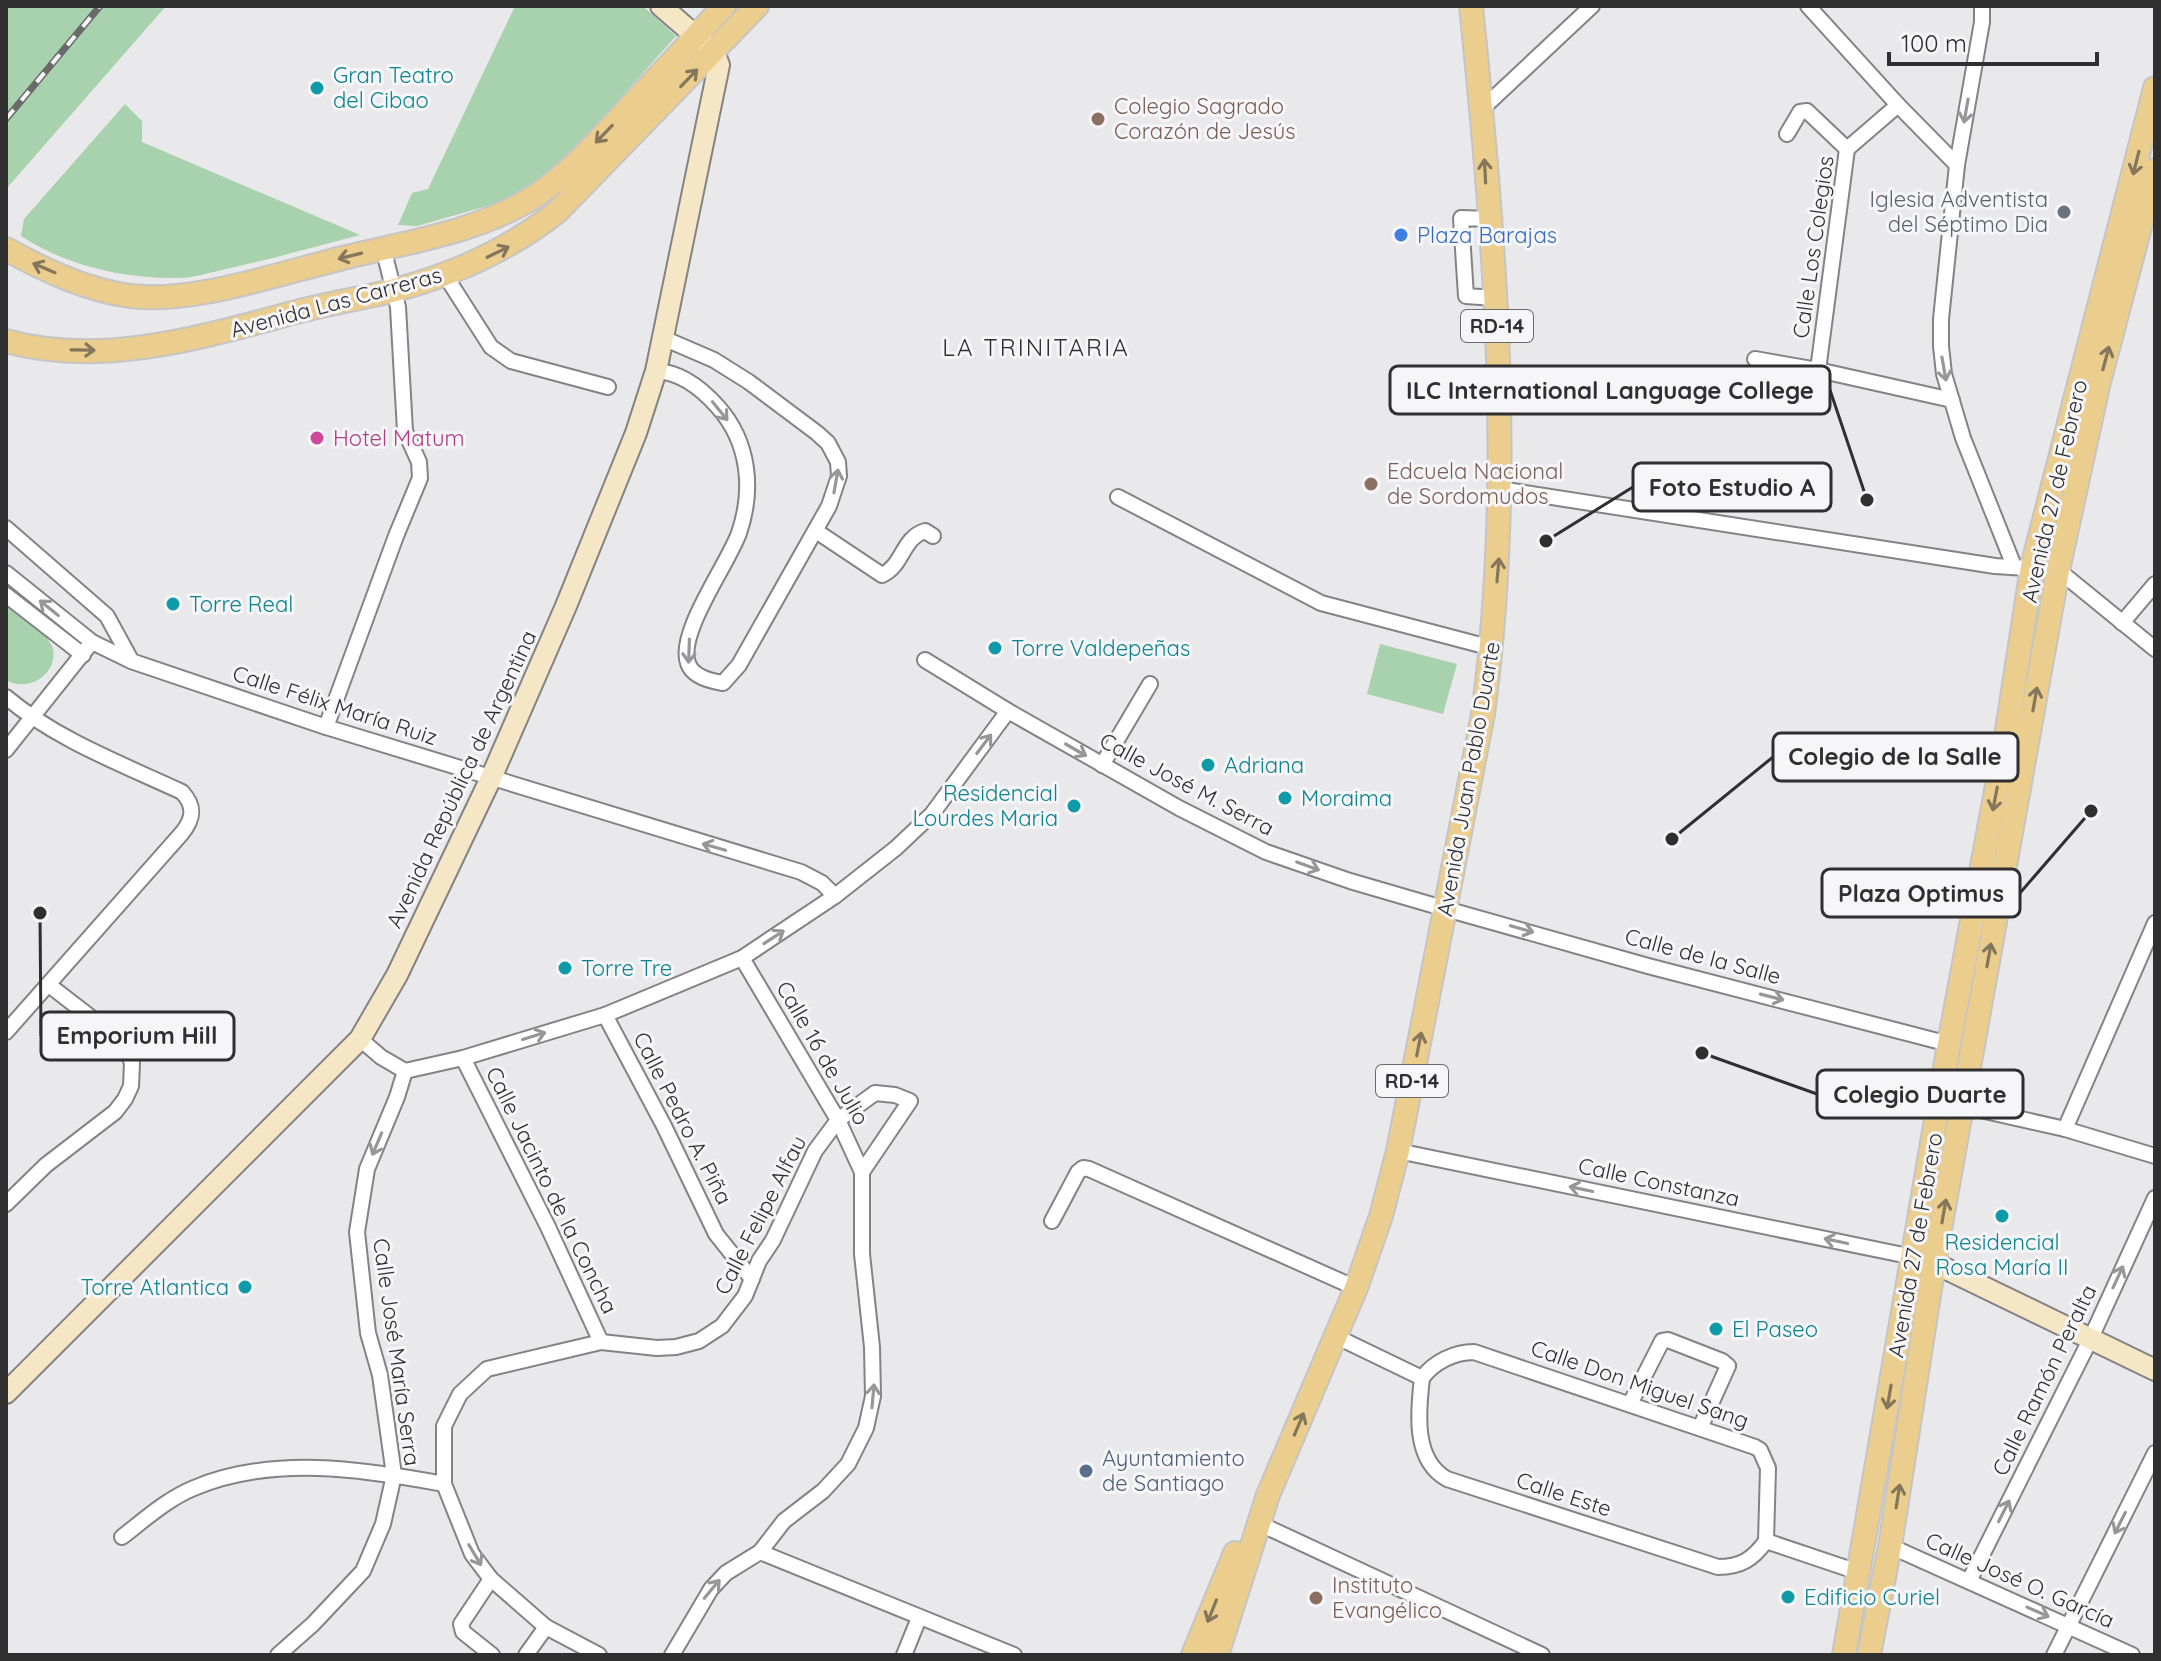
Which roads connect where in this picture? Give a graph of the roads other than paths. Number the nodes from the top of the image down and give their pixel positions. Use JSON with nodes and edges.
{"nodes":[{"id":1,"x":661,"y":6,"type":"edge"},
{"id":2,"x":724,"y":6,"type":"edge"},
{"id":3,"x":757,"y":6,"type":"edge"},
{"id":4,"x":1471,"y":6,"type":"edge"},
{"id":5,"x":1592,"y":6,"type":"edge"},
{"id":6,"x":1808,"y":6,"type":"edge"},
{"id":7,"x":1982,"y":6,"type":"edge"},
{"id":8,"x":696,"y":37,"type":"junction"},
{"id":9,"x":714,"y":52,"type":"junction"},
{"id":10,"x":2155,"y":88,"type":"edge"},
{"id":11,"x":1898,"y":105,"type":"junction"},
{"id":12,"x":1483,"y":108,"type":"junction"},
{"id":13,"x":1787,"y":134,"type":"dead end"},
{"id":14,"x":1847,"y":149,"type":"junction"},
{"id":15,"x":1957,"y":165,"type":"junction"},
{"id":16,"x":2155,"y":170,"type":"edge"},
{"id":17,"x":2142,"y":207,"type":"edge"},
{"id":18,"x":383,"y":248,"type":"junction"},
{"id":19,"x":6,"y":249,"type":"edge"},
{"id":20,"x":445,"y":275,"type":"junction"},
{"id":21,"x":395,"y":290,"type":"junction"},
{"id":22,"x":663,"y":338,"type":"junction"},
{"id":23,"x":6,"y":341,"type":"edge"},
{"id":24,"x":43,"y":348,"type":"junction"},
{"id":25,"x":6,"y":354,"type":"edge"},
{"id":26,"x":1755,"y":359,"type":"dead end"},
{"id":27,"x":1818,"y":370,"type":"junction"},
{"id":28,"x":656,"y":371,"type":"junction"},
{"id":29,"x":608,"y":387,"type":"dead end"},
{"id":30,"x":1952,"y":400,"type":"junction"},
{"id":31,"x":1500,"y":489,"type":"junction"},
{"id":32,"x":1118,"y":497,"type":"dead end"},
{"id":33,"x":6,"y":528,"type":"edge"},
{"id":34,"x":816,"y":531,"type":"junction"},
{"id":35,"x":933,"y":536,"type":"dead end"},
{"id":36,"x":2023,"y":566,"type":"junction"},
{"id":37,"x":2058,"y":570,"type":"junction"},
{"id":38,"x":6,"y":573,"type":"edge"},
{"id":39,"x":2155,"y":584,"type":"edge"},
{"id":40,"x":6,"y":595,"type":"edge"},
{"id":41,"x":2122,"y":623,"type":"junction"},
{"id":42,"x":92,"y":642,"type":"junction"},
{"id":43,"x":1492,"y":648,"type":"junction"},
{"id":44,"x":2155,"y":649,"type":"edge"},
{"id":45,"x":83,"y":655,"type":"junction"},
{"id":46,"x":925,"y":660,"type":"dead end"},
{"id":47,"x":131,"y":661,"type":"junction"},
{"id":48,"x":1150,"y":684,"type":"dead end"},
{"id":49,"x":6,"y":697,"type":"edge"},
{"id":50,"x":1008,"y":711,"type":"junction"},
{"id":51,"x":32,"y":718,"type":"junction"},
{"id":52,"x":326,"y":727,"type":"junction"},
{"id":53,"x":6,"y":750,"type":"edge"},
{"id":54,"x":1102,"y":765,"type":"junction"},
{"id":55,"x":491,"y":778,"type":"junction"},
{"id":56,"x":835,"y":896,"type":"junction"},
{"id":57,"x":1446,"y":909,"type":"junction"},
{"id":58,"x":2155,"y":923,"type":"edge"},
{"id":59,"x":742,"y":958,"type":"junction"},
{"id":60,"x":49,"y":985,"type":"junction"},
{"id":61,"x":605,"y":1015,"type":"junction"},
{"id":62,"x":6,"y":1032,"type":"edge"},
{"id":63,"x":360,"y":1039,"type":"junction"},
{"id":64,"x":1949,"y":1044,"type":"junction"},
{"id":65,"x":463,"y":1058,"type":"junction"},
{"id":66,"x":405,"y":1071,"type":"junction"},
{"id":67,"x":1963,"y":1106,"type":"junction"},
{"id":68,"x":838,"y":1120,"type":"junction"},
{"id":69,"x":2065,"y":1129,"type":"junction"},
{"id":70,"x":1398,"y":1151,"type":"junction"},
{"id":71,"x":2155,"y":1156,"type":"edge"},
{"id":72,"x":862,"y":1172,"type":"junction"},
{"id":73,"x":2155,"y":1198,"type":"edge"},
{"id":74,"x":6,"y":1204,"type":"edge"},
{"id":75,"x":1052,"y":1221,"type":"dead end"},
{"id":76,"x":1923,"y":1259,"type":"junction"},
{"id":77,"x":752,"y":1279,"type":"junction"},
{"id":78,"x":1356,"y":1288,"type":"junction"},
{"id":79,"x":1335,"y":1336,"type":"junction"},
{"id":80,"x":2090,"y":1340,"type":"junction"},
{"id":81,"x":601,"y":1342,"type":"junction"},
{"id":82,"x":2155,"y":1370,"type":"edge"},
{"id":83,"x":1422,"y":1378,"type":"junction"},
{"id":84,"x":6,"y":1393,"type":"edge"},
{"id":85,"x":1630,"y":1404,"type":"junction"},
{"id":86,"x":1700,"y":1428,"type":"junction"},
{"id":87,"x":2155,"y":1453,"type":"edge"},
{"id":88,"x":394,"y":1475,"type":"junction"},
{"id":89,"x":444,"y":1484,"type":"junction"},
{"id":90,"x":1258,"y":1523,"type":"junction"},
{"id":91,"x":122,"y":1537,"type":"dead end"},
{"id":92,"x":1766,"y":1541,"type":"junction"},
{"id":93,"x":1890,"y":1546,"type":"junction"},
{"id":94,"x":760,"y":1552,"type":"junction"},
{"id":95,"x":1858,"y":1572,"type":"junction"},
{"id":96,"x":491,"y":1579,"type":"junction"},
{"id":97,"x":1969,"y":1581,"type":"junction"},
{"id":98,"x":919,"y":1618,"type":"junction"},
{"id":99,"x":2068,"y":1626,"type":"junction"},
{"id":100,"x":546,"y":1627,"type":"junction"},
{"id":101,"x":278,"y":1655,"type":"edge"},
{"id":102,"x":492,"y":1655,"type":"edge"},
{"id":103,"x":526,"y":1655,"type":"edge"},
{"id":104,"x":599,"y":1655,"type":"edge"},
{"id":105,"x":672,"y":1655,"type":"edge"},
{"id":106,"x":904,"y":1655,"type":"edge"},
{"id":107,"x":1014,"y":1655,"type":"edge"},
{"id":108,"x":1193,"y":1655,"type":"edge"},
{"id":109,"x":1217,"y":1655,"type":"edge"},
{"id":110,"x":1542,"y":1655,"type":"edge"},
{"id":111,"x":1844,"y":1655,"type":"edge"},
{"id":112,"x":1869,"y":1655,"type":"edge"},
{"id":113,"x":2054,"y":1655,"type":"edge"},
{"id":114,"x":2132,"y":1655,"type":"edge"}],
"edges":[{"from":1,"to":8,"type":"main road"},
{"from":2,"to":8,"type":"main road","name":"Avenida Las Carreras"},
{"from":3,"to":9,"type":"main road","name":"Avenida Las Carreras"},
{"from":4,"to":12,"type":"main road","name":"Avenida Juan Pablo Duarte","number":"RD-14"},
{"from":5,"to":12,"type":"street"},
{"from":6,"to":11,"type":"street"},
{"from":7,"to":15,"type":"street","one_way":true},
{"from":8,"to":9,"type":"main road"},
{"from":8,"to":18,"type":"main road","name":"Avenida Las Carreras","one_way":true},
{"from":20,"to":9,"type":"main road","name":"Avenida Las Carreras","one_way":true},
{"from":9,"to":22,"type":"main road","name":"Avenida República de Argentina"},
{"from":10,"to":17,"type":"main road","name":"Avenida 27 de Febrero","one_way":true},
{"from":11,"to":14,"type":"street","name":"Calle Los Colegios"},
{"from":11,"to":15,"type":"street"},
{"from":31,"to":12,"type":"main road","name":"Avenida Juan Pablo Duarte","number":"RD-14","one_way":true},
{"from":13,"to":14,"type":"street"},
{"from":14,"to":27,"type":"street","name":"Calle Los Colegios"},
{"from":15,"to":30,"type":"street","one_way":true},
{"from":16,"to":17,"type":"main road","name":"Avenida 27 de Febrero"},
{"from":17,"to":36,"type":"main road","name":"Avenida 27 de Febrero"},
{"from":37,"to":17,"type":"main road","name":"Avenida 27 de Febrero","one_way":true},
{"from":18,"to":19,"type":"main road","name":"Avenida Las Carreras","one_way":true},
{"from":18,"to":21,"type":"street"},
{"from":20,"to":21,"type":"main road","name":"Avenida Las Carreras"},
{"from":20,"to":29,"type":"street"},
{"from":24,"to":21,"type":"main road","name":"Avenida Las Carreras","one_way":true},
{"from":21,"to":52,"type":"street"},
{"from":22,"to":28,"type":"main road","name":"Avenida República de Argentina"},
{"from":34,"to":22,"type":"street","one_way":true},
{"from":23,"to":24,"type":"main road","name":"Avenida Las Carreras"},
{"from":24,"to":25,"type":"main road"},
{"from":26,"to":27,"type":"street"},
{"from":27,"to":30,"type":"street"},
{"from":28,"to":34,"type":"street","one_way":true},
{"from":28,"to":55,"type":"main road","name":"Avenida República de Argentina"},
{"from":30,"to":36,"type":"street"},
{"from":31,"to":36,"type":"street"},
{"from":43,"to":31,"type":"main road","name":"Avenida Juan Pablo Duarte","number":"RD-14","one_way":true},
{"from":32,"to":43,"type":"street"},
{"from":33,"to":47,"type":"street"},
{"from":34,"to":35,"type":"street"},
{"from":36,"to":37,"type":"street"},
{"from":36,"to":64,"type":"main road","name":"Avenida 27 de Febrero","one_way":true},
{"from":37,"to":41,"type":"street"},
{"from":67,"to":37,"type":"main road","name":"Avenida 27 de Febrero","one_way":true},
{"from":42,"to":38,"type":"street","name":"Calle Félix María Ruiz","one_way":true},
{"from":39,"to":41,"type":"street"},
{"from":40,"to":45,"type":"street"},
{"from":41,"to":44,"type":"street"},
{"from":42,"to":45,"type":"street"},
{"from":42,"to":47,"type":"street","name":"Calle Félix María Ruiz"},
{"from":43,"to":57,"type":"main road","name":"Avenida Juan Pablo Duarte","number":"RD-14"},
{"from":45,"to":51,"type":"street"},
{"from":46,"to":50,"type":"street","name":"Calle José M. Serra"},
{"from":47,"to":52,"type":"street","name":"Calle Félix María Ruiz"},
{"from":48,"to":54,"type":"street"},
{"from":49,"to":51,"type":"street"},
{"from":50,"to":54,"type":"street","name":"Calle José M. Serra","one_way":true},
{"from":56,"to":50,"type":"street","one_way":true},
{"from":51,"to":53,"type":"street"},
{"from":51,"to":60,"type":"street"},
{"from":52,"to":55,"type":"street","name":"Calle Félix María Ruiz"},
{"from":54,"to":57,"type":"street","name":"Calle José M. Serra","one_way":true},
{"from":56,"to":55,"type":"street","name":"Calle Félix María Ruiz","one_way":true},
{"from":55,"to":63,"type":"main road","name":"Avenida República de Argentina"},
{"from":59,"to":56,"type":"street","one_way":true},
{"from":57,"to":64,"type":"street","name":"Calle de la Salle","one_way":true},
{"from":70,"to":57,"type":"main road","name":"Avenida Juan Pablo Duarte","number":"RD-14","one_way":true},
{"from":58,"to":69,"type":"street"},
{"from":59,"to":61,"type":"street"},
{"from":59,"to":68,"type":"street","name":"Calle 16 de Julio"},
{"from":60,"to":62,"type":"street"},
{"from":60,"to":74,"type":"street"},
{"from":65,"to":61,"type":"street","one_way":true},
{"from":61,"to":77,"type":"street","name":"Calle Pedro A. Piña"},
{"from":63,"to":66,"type":"street"},
{"from":63,"to":84,"type":"main road","name":"Avenida República de Argentina"},
{"from":64,"to":76,"type":"main road","name":"Avenida 27 de Febrero"},
{"from":65,"to":66,"type":"street"},
{"from":65,"to":81,"type":"street","name":"Calle Jacinto de la Concha"},
{"from":66,"to":88,"type":"street","name":"Calle José María Serra","one_way":true},
{"from":67,"to":69,"type":"street"},
{"from":76,"to":67,"type":"main road","name":"Avenida 27 de Febrero","one_way":true},
{"from":68,"to":72,"type":"street","name":"Calle 16 de Julio"},
{"from":68,"to":72,"type":"street","name":"Calle Felipe Alfau"},
{"from":68,"to":77,"type":"street","name":"Calle Felipe Alfau"},
{"from":69,"to":71,"type":"street"},
{"from":76,"to":70,"type":"street","name":"Calle Constanza","one_way":true},
{"from":70,"to":78,"type":"main road","name":"Avenida Juan Pablo Duarte","number":"RD-14"},
{"from":94,"to":72,"type":"street","one_way":true},
{"from":80,"to":73,"type":"street","name":"Calle Ramón Peralta","one_way":true},
{"from":75,"to":78,"type":"street"},
{"from":76,"to":80,"type":"main road"},
{"from":93,"to":76,"type":"main road","name":"Avenida 27 de Febrero","one_way":true},
{"from":76,"to":95,"type":"main road","name":"Avenida 27 de Febrero","one_way":true},
{"from":77,"to":81,"type":"street","name":"Calle Felipe Alfau"},
{"from":78,"to":79,"type":"main road","name":"Avenida Juan Pablo Duarte","number":"RD-14"},
{"from":79,"to":83,"type":"street"},
{"from":90,"to":79,"type":"main road","name":"Avenida Juan Pablo Duarte","number":"RD-14","one_way":true},
{"from":80,"to":82,"type":"main road"},
{"from":97,"to":80,"type":"street","name":"Calle Ramón Peralta","one_way":true},
{"from":81,"to":89,"type":"street","name":"Calle Felipe Alfau"},
{"from":83,"to":85,"type":"street","name":"Calle Don Miguel Sang"},
{"from":83,"to":92,"type":"street","name":"Calle Este"},
{"from":85,"to":86,"type":"street","name":"Calle Don Miguel Sang"},
{"from":85,"to":86,"type":"street"},
{"from":86,"to":92,"type":"street","name":"Calle Don Miguel Sang"},
{"from":87,"to":99,"type":"street","one_way":true},
{"from":88,"to":89,"type":"street"},
{"from":88,"to":91,"type":"street"},
{"from":88,"to":101,"type":"street","name":"Calle José María Serra"},
{"from":89,"to":96,"type":"street","name":"Calle Felipe Alfau","one_way":true},
{"from":90,"to":108,"type":"main road","name":"Avenida Juan Pablo Duarte","number":"RD-14","one_way":true},
{"from":90,"to":109,"type":"main road","name":"Avenida Juan Pablo Duarte","number":"RD-14"},
{"from":90,"to":110,"type":"street"},
{"from":92,"to":95,"type":"street"},
{"from":93,"to":97,"type":"street","name":"Calle José O. García"},
{"from":93,"to":112,"type":"main road","name":"Avenida 27 de Febrero"},
{"from":94,"to":98,"type":"street"},
{"from":105,"to":94,"type":"street","one_way":true},
{"from":95,"to":111,"type":"main road","name":"Avenida 27 de Febrero"},
{"from":96,"to":100,"type":"street","name":"Calle Felipe Alfau"},
{"from":96,"to":102,"type":"street"},
{"from":97,"to":99,"type":"street","name":"Calle José O. García","one_way":true},
{"from":98,"to":106,"type":"street"},
{"from":98,"to":107,"type":"street"},
{"from":99,"to":113,"type":"street"},
{"from":99,"to":114,"type":"street","name":"Calle José O. García"},
{"from":100,"to":103,"type":"street"},
{"from":100,"to":104,"type":"street","name":"Calle Felipe Alfau"}]}
